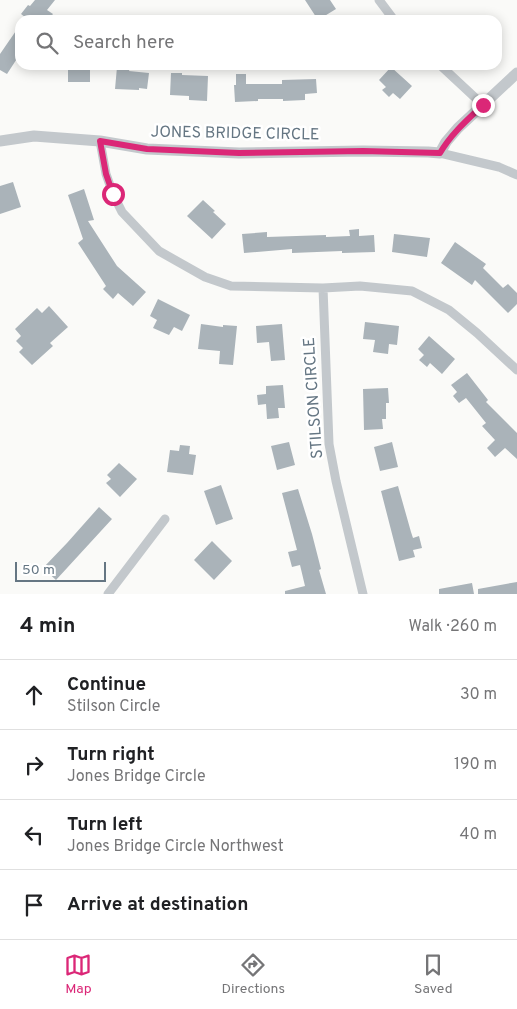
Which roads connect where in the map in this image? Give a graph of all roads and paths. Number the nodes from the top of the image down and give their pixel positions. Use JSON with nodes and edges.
{"nodes":[{"id":1,"x":379,"y":0,"type":"edge"},
{"id":2,"x":390,"y":15,"type":"edge"},
{"id":3,"x":445,"y":70,"type":"edge"},
{"id":4,"x":517,"y":73,"type":"edge"},
{"id":5,"x":483,"y":105,"type":"junction"},
{"id":6,"x":0,"y":141,"type":"edge"},
{"id":7,"x":100,"y":141,"type":"junction"},
{"id":8,"x":440,"y":153,"type":"junction"},
{"id":9,"x":517,"y":175,"type":"edge"},
{"id":10,"x":323,"y":288,"type":"junction"},
{"id":11,"x":517,"y":370,"type":"edge"},
{"id":12,"x":165,"y":519,"type":"dead end"},
{"id":13,"x":108,"y":594,"type":"edge"},
{"id":14,"x":363,"y":594,"type":"edge"}],
"edges":[{"from":1,"to":2,"type":"street"},
{"from":3,"to":5,"type":"street"},
{"from":4,"to":5,"type":"street"},
{"from":5,"to":8,"type":"street"},
{"from":6,"to":7,"type":"street","name":"JONES BRIDGE CIRCLE"},
{"from":7,"to":8,"type":"street","name":"JONES BRIDGE CIRCLE"},
{"from":7,"to":10,"type":"street"},
{"from":8,"to":9,"type":"street"},
{"from":10,"to":11,"type":"street"},
{"from":10,"to":14,"type":"street","name":"STILSON CIRCLE"},
{"from":12,"to":13,"type":"street"}]}
